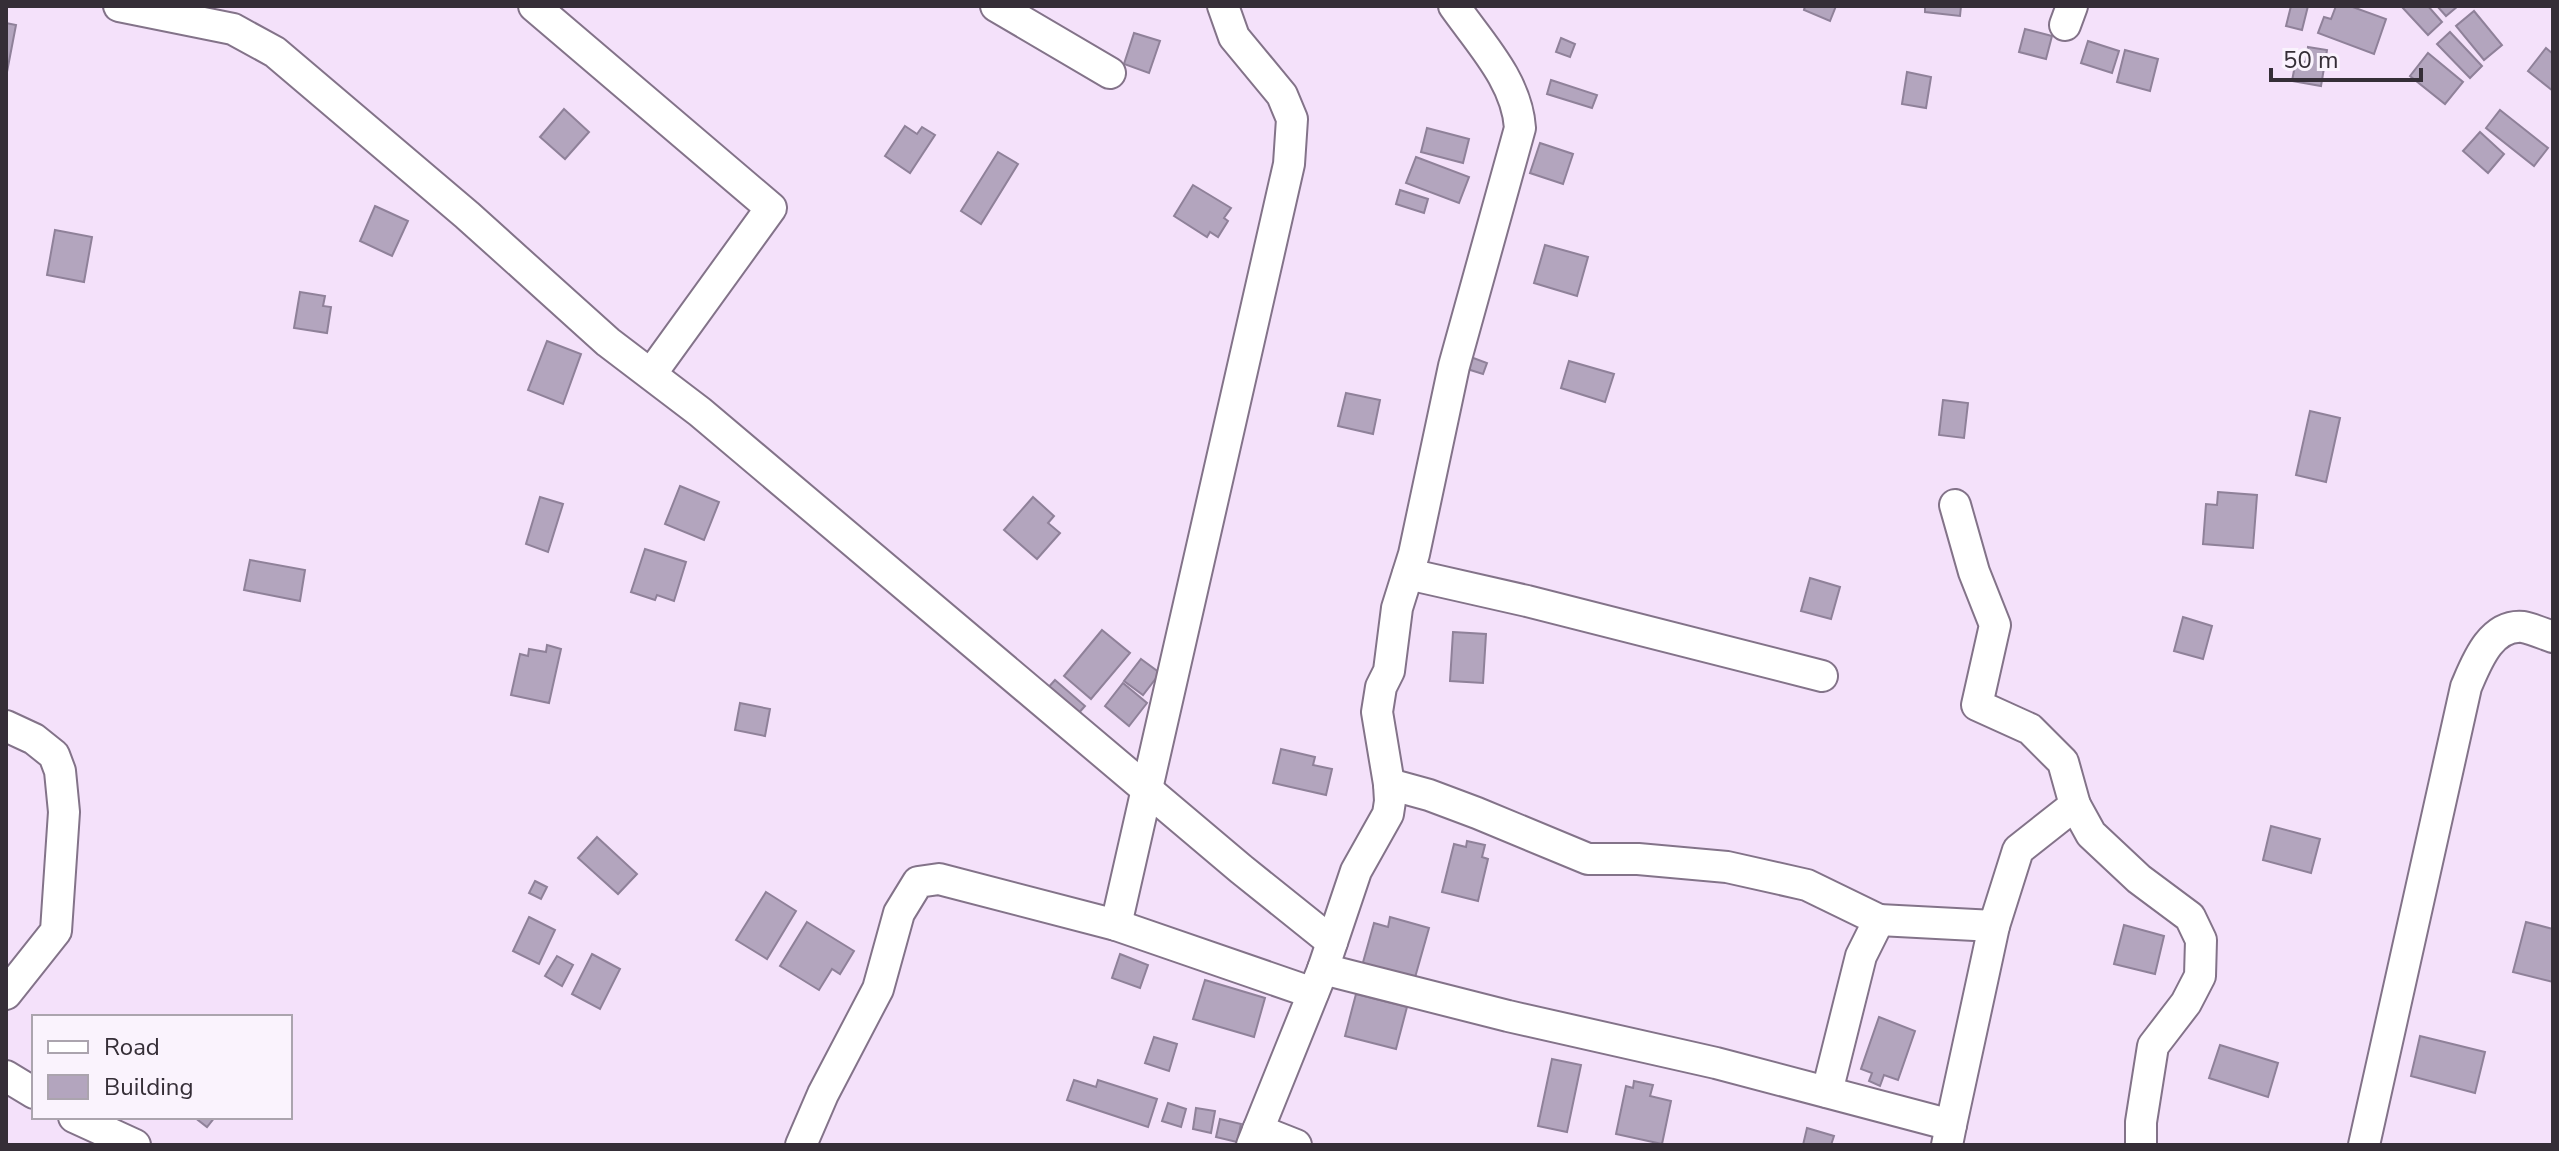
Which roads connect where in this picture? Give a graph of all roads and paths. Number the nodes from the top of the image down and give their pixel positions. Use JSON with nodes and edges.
{"nodes":[{"id":1,"x":119,"y":6,"type":"edge"},
{"id":2,"x":534,"y":6,"type":"edge"},
{"id":3,"x":996,"y":6,"type":"edge"},
{"id":4,"x":1223,"y":6,"type":"edge"},
{"id":5,"x":1454,"y":6,"type":"edge"},
{"id":6,"x":210,"y":14,"type":"edge"},
{"id":7,"x":1110,"y":73,"type":"dead end"},
{"id":8,"x":651,"y":374,"type":"junction"},
{"id":9,"x":1955,"y":505,"type":"dead end"},
{"id":10,"x":1408,"y":574,"type":"junction"},
{"id":11,"x":2553,"y":637,"type":"edge"},
{"id":12,"x":1822,"y":676,"type":"dead end"},
{"id":13,"x":6,"y":726,"type":"edge"},
{"id":14,"x":1389,"y":784,"type":"junction"},
{"id":15,"x":1146,"y":788,"type":"junction"},
{"id":16,"x":2075,"y":805,"type":"junction"},
{"id":17,"x":1879,"y":920,"type":"junction"},
{"id":18,"x":1116,"y":925,"type":"junction"},
{"id":19,"x":1994,"y":926,"type":"junction"},
{"id":20,"x":1322,"y":968,"type":"junction"},
{"id":21,"x":6,"y":994,"type":"edge"},
{"id":22,"x":6,"y":1076,"type":"edge"},
{"id":23,"x":32,"y":1092,"type":"edge"},
{"id":24,"x":1827,"y":1092,"type":"junction"},
{"id":25,"x":78,"y":1119,"type":"edge"},
{"id":26,"x":1949,"y":1135,"type":"edge"},
{"id":27,"x":1255,"y":1137,"type":"edge"},
{"id":28,"x":119,"y":1142,"type":"edge"},
{"id":29,"x":801,"y":1145,"type":"edge"},
{"id":30,"x":1296,"y":1145,"type":"edge"},
{"id":31,"x":2141,"y":1145,"type":"edge"},
{"id":32,"x":2364,"y":1145,"type":"edge"}],
"edges":[{"from":1,"to":6,"type":"street"},
{"from":2,"to":8,"type":"street"},
{"from":3,"to":7,"type":"street"},
{"from":4,"to":15,"type":"street"},
{"from":5,"to":10,"type":"street"},
{"from":6,"to":8,"type":"street"},
{"from":8,"to":15,"type":"street"},
{"from":9,"to":16,"type":"street"},
{"from":10,"to":12,"type":"street"},
{"from":10,"to":14,"type":"street"},
{"from":11,"to":32,"type":"street"},
{"from":13,"to":21,"type":"street"},
{"from":14,"to":17,"type":"street"},
{"from":14,"to":20,"type":"street"},
{"from":15,"to":18,"type":"street"},
{"from":15,"to":20,"type":"street"},
{"from":16,"to":19,"type":"street"},
{"from":16,"to":31,"type":"street"},
{"from":17,"to":19,"type":"street"},
{"from":17,"to":24,"type":"street"},
{"from":18,"to":20,"type":"street"},
{"from":18,"to":29,"type":"street"},
{"from":19,"to":26,"type":"street"},
{"from":20,"to":24,"type":"street"},
{"from":20,"to":27,"type":"street"},
{"from":22,"to":23,"type":"street"},
{"from":24,"to":26,"type":"street"},
{"from":25,"to":28,"type":"street"},
{"from":27,"to":30,"type":"street"}]}
